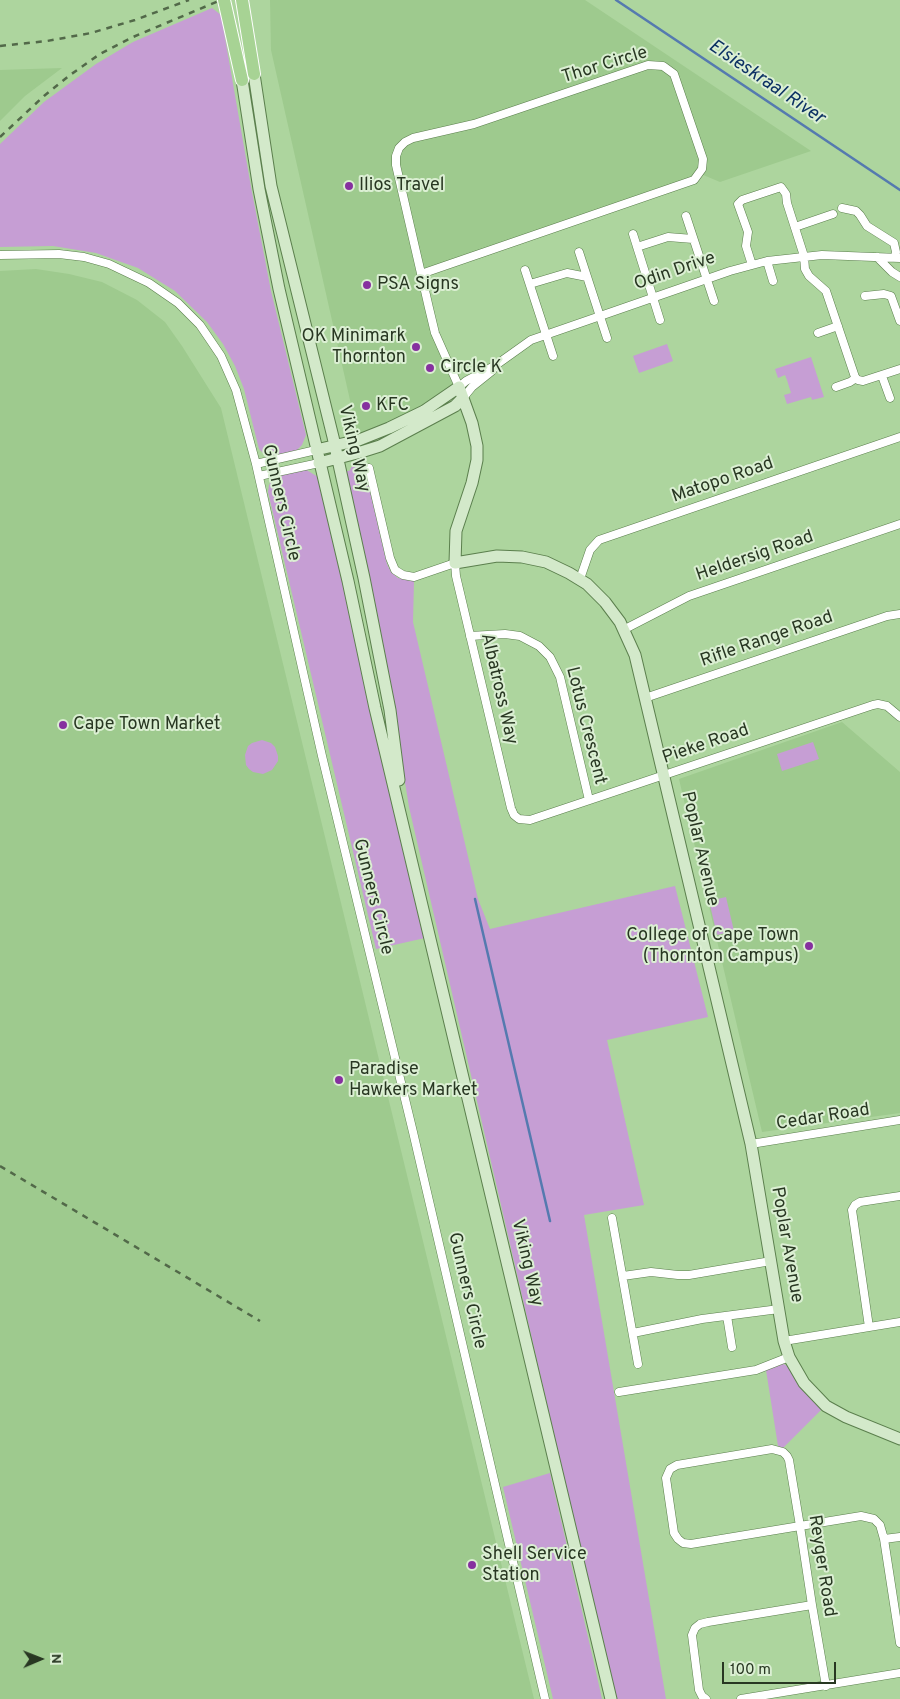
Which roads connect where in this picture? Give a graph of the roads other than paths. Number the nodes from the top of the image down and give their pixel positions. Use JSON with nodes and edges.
{"nodes":[{"id":1,"x":236,"y":3,"type":"edge"},
{"id":2,"x":248,"y":77,"type":"junction"},
{"id":3,"x":842,"y":208,"type":"dead end"},
{"id":4,"x":834,"y":214,"type":"dead end"},
{"id":5,"x":686,"y":216,"type":"dead end"},
{"id":6,"x":794,"y":227,"type":"junction"},
{"id":7,"x":633,"y":234,"type":"dead end"},
{"id":8,"x":693,"y":239,"type":"junction"},
{"id":9,"x":637,"y":247,"type":"junction"},
{"id":10,"x":578,"y":252,"type":"dead end"},
{"id":11,"x":0,"y":255,"type":"edge"},
{"id":12,"x":804,"y":256,"type":"junction"},
{"id":13,"x":877,"y":257,"type":"junction"},
{"id":14,"x":897,"y":258,"type":"edge"},
{"id":15,"x":767,"y":261,"type":"junction"},
{"id":16,"x":752,"y":265,"type":"junction"},
{"id":17,"x":525,"y":270,"type":"dead end"},
{"id":18,"x":421,"y":274,"type":"junction"},
{"id":19,"x":587,"y":276,"type":"junction"},
{"id":20,"x":900,"y":277,"type":"edge"},
{"id":21,"x":706,"y":279,"type":"junction"},
{"id":22,"x":773,"y":281,"type":"dead end"},
{"id":23,"x":530,"y":284,"type":"junction"},
{"id":24,"x":865,"y":296,"type":"dead end"},
{"id":25,"x":654,"y":297,"type":"junction"},
{"id":26,"x":714,"y":301,"type":"dead end"},
{"id":27,"x":600,"y":315,"type":"junction"},
{"id":28,"x":660,"y":320,"type":"dead end"},
{"id":29,"x":900,"y":321,"type":"edge"},
{"id":30,"x":838,"y":326,"type":"junction"},
{"id":31,"x":546,"y":333,"type":"junction"},
{"id":32,"x":818,"y":333,"type":"dead end"},
{"id":33,"x":607,"y":338,"type":"dead end"},
{"id":34,"x":553,"y":356,"type":"dead end"},
{"id":35,"x":496,"y":365,"type":"junction"},
{"id":36,"x":900,"y":369,"type":"edge"},
{"id":37,"x":882,"y":376,"type":"junction"},
{"id":38,"x":856,"y":378,"type":"junction"},
{"id":39,"x":836,"y":387,"type":"dead end"},
{"id":40,"x":461,"y":392,"type":"junction"},
{"id":41,"x":890,"y":398,"type":"dead end"},
{"id":42,"x":900,"y":437,"type":"edge"},
{"id":43,"x":334,"y":446,"type":"junction"},
{"id":44,"x":316,"y":450,"type":"junction"},
{"id":45,"x":338,"y":458,"type":"junction"},
{"id":46,"x":319,"y":463,"type":"junction"},
{"id":47,"x":256,"y":464,"type":"junction"},
{"id":48,"x":369,"y":468,"type":"dead end"},
{"id":49,"x":259,"y":476,"type":"junction"},
{"id":50,"x":900,"y":524,"type":"edge"},
{"id":51,"x":455,"y":563,"type":"junction"},
{"id":52,"x":580,"y":579,"type":"junction"},
{"id":53,"x":900,"y":614,"type":"edge"},
{"id":54,"x":624,"y":630,"type":"junction"},
{"id":55,"x":470,"y":636,"type":"junction"},
{"id":56,"x":645,"y":698,"type":"junction"},
{"id":57,"x":898,"y":712,"type":"edge"},
{"id":58,"x":663,"y":775,"type":"junction"},
{"id":59,"x":589,"y":800,"type":"junction"},
{"id":60,"x":519,"y":819,"type":"joint"},
{"id":61,"x":407,"y":834,"type":"junction"},
{"id":62,"x":900,"y":1120,"type":"edge"},
{"id":63,"x":751,"y":1144,"type":"junction"},
{"id":64,"x":900,"y":1196,"type":"edge"},
{"id":65,"x":612,"y":1218,"type":"dead end"},
{"id":66,"x":771,"y":1262,"type":"junction"},
{"id":67,"x":623,"y":1276,"type":"junction"},
{"id":68,"x":779,"y":1309,"type":"junction"},
{"id":69,"x":727,"y":1316,"type":"junction"},
{"id":70,"x":900,"y":1322,"type":"edge"},
{"id":71,"x":869,"y":1327,"type":"junction"},
{"id":72,"x":633,"y":1332,"type":"junction"},
{"id":73,"x":784,"y":1341,"type":"junction"},
{"id":74,"x":732,"y":1347,"type":"dead end"},
{"id":75,"x":789,"y":1357,"type":"junction"},
{"id":76,"x":638,"y":1364,"type":"dead end"},
{"id":77,"x":619,"y":1392,"type":"dead end"},
{"id":78,"x":900,"y":1439,"type":"edge"},
{"id":79,"x":800,"y":1526,"type":"junction"},
{"id":80,"x":900,"y":1536,"type":"edge"},
{"id":81,"x":884,"y":1539,"type":"junction"},
{"id":82,"x":812,"y":1605,"type":"junction"},
{"id":83,"x":900,"y":1643,"type":"edge"},
{"id":84,"x":900,"y":1673,"type":"edge"},
{"id":85,"x":826,"y":1686,"type":"junction"},
{"id":86,"x":545,"y":1699,"type":"edge"},
{"id":87,"x":611,"y":1699,"type":"edge"},
{"id":88,"x":706,"y":1699,"type":"edge"},
{"id":89,"x":741,"y":1699,"type":"edge"}],
"edges":[{"from":1,"to":2,"type":"main road"},
{"from":2,"to":43,"type":"main road","name":"Viking Way"},
{"from":2,"to":44,"type":"main road","name":"Viking Way"},
{"from":3,"to":14,"type":"street"},
{"from":4,"to":6,"type":"street"},
{"from":5,"to":8,"type":"street"},
{"from":6,"to":12,"type":"street"},
{"from":6,"to":16,"type":"street"},
{"from":7,"to":9,"type":"street"},
{"from":8,"to":9,"type":"street"},
{"from":8,"to":21,"type":"street"},
{"from":9,"to":25,"type":"street"},
{"from":10,"to":19,"type":"street"},
{"from":11,"to":47,"type":"street","name":"Gunners Circle"},
{"from":12,"to":13,"type":"street","name":"Odin Drive"},
{"from":12,"to":15,"type":"street","name":"Odin Drive"},
{"from":12,"to":30,"type":"street"},
{"from":13,"to":14,"type":"street","name":"Odin Drive"},
{"from":13,"to":20,"type":"street"},
{"from":15,"to":16,"type":"street","name":"Odin Drive"},
{"from":15,"to":22,"type":"street"},
{"from":16,"to":21,"type":"street","name":"Odin Drive"},
{"from":17,"to":23,"type":"street"},
{"from":18,"to":18,"type":"street","name":"Thor Circle"},
{"from":18,"to":40,"type":"street","name":"Thor Circle"},
{"from":19,"to":23,"type":"street"},
{"from":19,"to":27,"type":"street"},
{"from":21,"to":25,"type":"street","name":"Odin Drive"},
{"from":21,"to":26,"type":"street"},
{"from":23,"to":31,"type":"street"},
{"from":24,"to":29,"type":"street"},
{"from":25,"to":27,"type":"street","name":"Odin Drive"},
{"from":25,"to":28,"type":"street"},
{"from":27,"to":31,"type":"street","name":"Odin Drive"},
{"from":27,"to":33,"type":"street"},
{"from":30,"to":32,"type":"street"},
{"from":30,"to":38,"type":"street"},
{"from":31,"to":34,"type":"street"},
{"from":31,"to":35,"type":"street","name":"Odin Drive"},
{"from":35,"to":40,"type":"street","name":"Odin Drive"},
{"from":35,"to":40,"type":"street","name":"Odin Drive"},
{"from":36,"to":37,"type":"street"},
{"from":37,"to":38,"type":"street"},
{"from":37,"to":41,"type":"street"},
{"from":38,"to":39,"type":"street"},
{"from":40,"to":43,"type":"main road","name":"Odin Drive"},
{"from":40,"to":45,"type":"main road","name":"Odin Drive"},
{"from":40,"to":51,"type":"main road"},
{"from":42,"to":52,"type":"street","name":"Matopo Road"},
{"from":43,"to":44,"type":"main road","name":"Odin Drive"},
{"from":43,"to":45,"type":"main road","name":"Viking Way"},
{"from":44,"to":46,"type":"main road","name":"Viking Way"},
{"from":44,"to":47,"type":"street","name":"Odin Drive"},
{"from":45,"to":46,"type":"main road","name":"Odin Drive"},
{"from":45,"to":61,"type":"main road","name":"Viking Way"},
{"from":46,"to":49,"type":"street","name":"Odin Drive"},
{"from":46,"to":61,"type":"main road","name":"Viking Way"},
{"from":47,"to":49,"type":"street","name":"Gunners Circle"},
{"from":48,"to":51,"type":"street","name":"Poplar Avenue"},
{"from":49,"to":86,"type":"street","name":"Gunners Circle"},
{"from":50,"to":54,"type":"street","name":"Heldersig Road"},
{"from":51,"to":52,"type":"main road","name":"Poplar Avenue"},
{"from":51,"to":55,"type":"street","name":"Albatross Way"},
{"from":52,"to":54,"type":"main road","name":"Poplar Avenue"},
{"from":53,"to":56,"type":"street","name":"Rifle Range Road"},
{"from":54,"to":56,"type":"main road","name":"Poplar Avenue"},
{"from":55,"to":59,"type":"street","name":"Lotus Crescent"},
{"from":55,"to":60,"type":"street","name":"Albatross Way"},
{"from":56,"to":58,"type":"main road","name":"Poplar Avenue"},
{"from":57,"to":58,"type":"street","name":"Pieke Road"},
{"from":58,"to":59,"type":"street","name":"Pieke Road"},
{"from":58,"to":63,"type":"main road","name":"Poplar Avenue"},
{"from":59,"to":60,"type":"street","name":"Pieke Road"},
{"from":61,"to":87,"type":"main road","name":"Viking Way"},
{"from":62,"to":63,"type":"street","name":"Cedar Road"},
{"from":63,"to":66,"type":"main road","name":"Poplar Avenue"},
{"from":64,"to":71,"type":"street"},
{"from":65,"to":67,"type":"street"},
{"from":66,"to":67,"type":"street"},
{"from":66,"to":68,"type":"main road","name":"Poplar Avenue"},
{"from":67,"to":72,"type":"street"},
{"from":68,"to":69,"type":"street"},
{"from":68,"to":73,"type":"main road","name":"Poplar Avenue"},
{"from":69,"to":72,"type":"street"},
{"from":69,"to":74,"type":"street"},
{"from":70,"to":71,"type":"street"},
{"from":71,"to":73,"type":"street"},
{"from":72,"to":76,"type":"street"},
{"from":73,"to":75,"type":"main road","name":"Poplar Avenue"},
{"from":75,"to":77,"type":"street"},
{"from":75,"to":78,"type":"main road","name":"Poplar Avenue"},
{"from":79,"to":79,"type":"street","name":"Reyger Road"},
{"from":79,"to":81,"type":"street"},
{"from":79,"to":82,"type":"street","name":"Reyger Road"},
{"from":80,"to":81,"type":"street"},
{"from":81,"to":83,"type":"street"},
{"from":82,"to":85,"type":"street","name":"Reyger Road"},
{"from":82,"to":88,"type":"street"},
{"from":84,"to":85,"type":"street"},
{"from":85,"to":89,"type":"street"}]}
